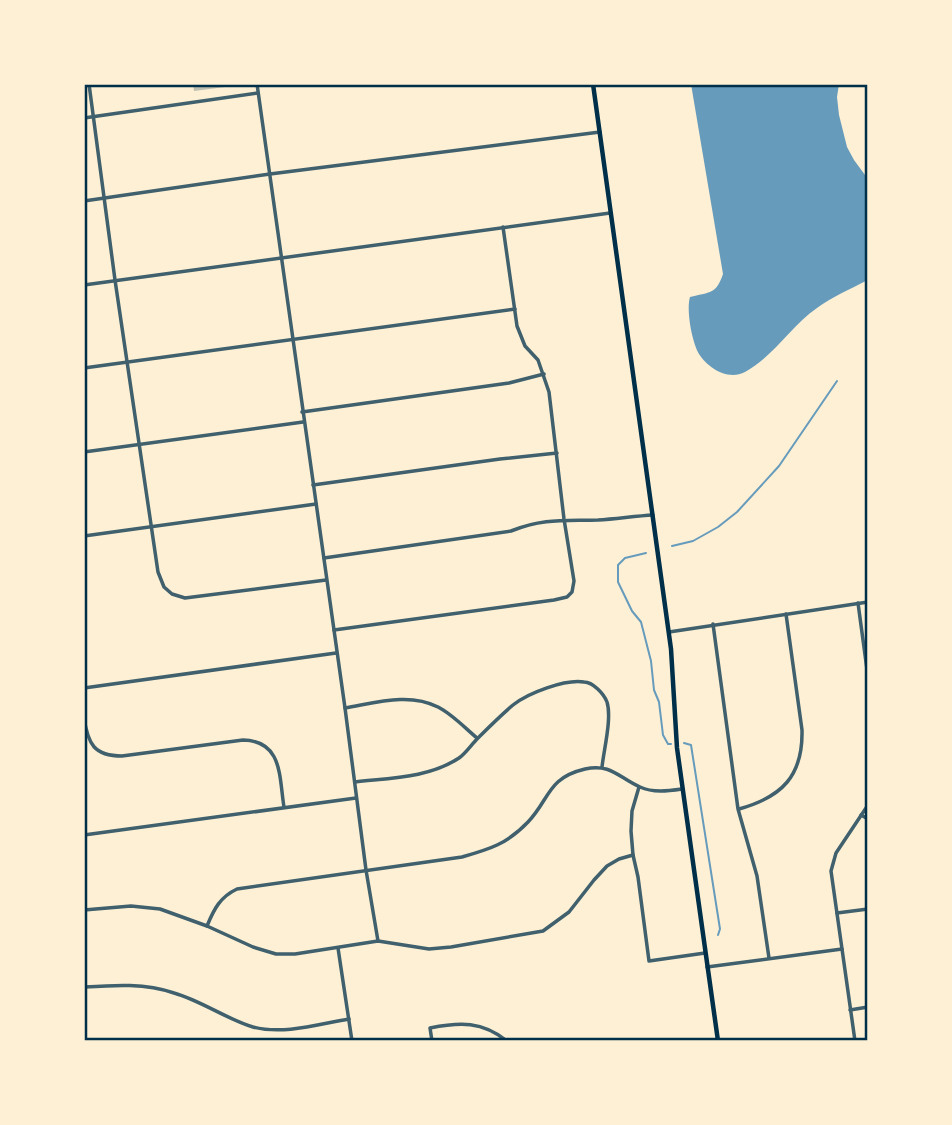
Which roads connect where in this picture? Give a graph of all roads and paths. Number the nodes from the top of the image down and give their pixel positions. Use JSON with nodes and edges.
{"nodes":[{"id":1,"x":89,"y":84,"type":"edge"},
{"id":2,"x":257,"y":84,"type":"edge"},
{"id":3,"x":593,"y":84,"type":"edge"},
{"id":4,"x":258,"y":93,"type":"junction"},
{"id":5,"x":94,"y":117,"type":"junction"},
{"id":6,"x":84,"y":118,"type":"edge"},
{"id":7,"x":600,"y":132,"type":"junction"},
{"id":8,"x":270,"y":174,"type":"junction"},
{"id":9,"x":105,"y":198,"type":"junction"},
{"id":10,"x":84,"y":201,"type":"edge"},
{"id":11,"x":610,"y":213,"type":"junction"},
{"id":12,"x":503,"y":227,"type":"junction"},
{"id":13,"x":281,"y":257,"type":"junction"},
{"id":14,"x":115,"y":280,"type":"junction"},
{"id":15,"x":84,"y":285,"type":"edge"},
{"id":16,"x":516,"y":309,"type":"junction"},
{"id":17,"x":293,"y":340,"type":"junction"},
{"id":18,"x":128,"y":362,"type":"junction"},
{"id":19,"x":84,"y":368,"type":"edge"},
{"id":20,"x":544,"y":374,"type":"junction"},
{"id":21,"x":302,"y":412,"type":"junction"},
{"id":22,"x":303,"y":422,"type":"junction"},
{"id":23,"x":139,"y":444,"type":"junction"},
{"id":24,"x":84,"y":452,"type":"edge"},
{"id":25,"x":557,"y":453,"type":"junction"},
{"id":26,"x":312,"y":485,"type":"junction"},
{"id":27,"x":316,"y":504,"type":"junction"},
{"id":28,"x":653,"y":515,"type":"junction"},
{"id":29,"x":564,"y":519,"type":"junction"},
{"id":30,"x":151,"y":527,"type":"junction"},
{"id":31,"x":84,"y":536,"type":"edge"},
{"id":32,"x":324,"y":558,"type":"junction"},
{"id":33,"x":326,"y":580,"type":"junction"},
{"id":34,"x":868,"y":602,"type":"edge"},
{"id":35,"x":858,"y":603,"type":"junction"},
{"id":36,"x":786,"y":614,"type":"junction"},
{"id":37,"x":713,"y":624,"type":"junction"},
{"id":38,"x":334,"y":630,"type":"junction"},
{"id":39,"x":669,"y":632,"type":"junction"},
{"id":40,"x":336,"y":653,"type":"junction"},
{"id":41,"x":868,"y":677,"type":"edge"},
{"id":42,"x":84,"y":688,"type":"edge"},
{"id":43,"x":345,"y":708,"type":"junction"},
{"id":44,"x":84,"y":718,"type":"edge"},
{"id":45,"x":478,"y":738,"type":"junction"},
{"id":46,"x":602,"y":767,"type":"junction"},
{"id":47,"x":355,"y":782,"type":"junction"},
{"id":48,"x":639,"y":787,"type":"junction"},
{"id":49,"x":682,"y":789,"type":"junction"},
{"id":50,"x":356,"y":798,"type":"junction"},
{"id":51,"x":868,"y":805,"type":"edge"},
{"id":52,"x":285,"y":808,"type":"junction"},
{"id":53,"x":738,"y":809,"type":"junction"},
{"id":54,"x":861,"y":815,"type":"junction"},
{"id":55,"x":868,"y":820,"type":"edge"},
{"id":56,"x":84,"y":835,"type":"edge"},
{"id":57,"x":632,"y":855,"type":"junction"},
{"id":58,"x":366,"y":870,"type":"junction"},
{"id":59,"x":868,"y":909,"type":"edge"},
{"id":60,"x":84,"y":910,"type":"edge"},
{"id":61,"x":837,"y":913,"type":"junction"},
{"id":62,"x":207,"y":926,"type":"junction"},
{"id":63,"x":378,"y":941,"type":"junction"},
{"id":64,"x":338,"y":948,"type":"junction"},
{"id":65,"x":842,"y":949,"type":"junction"},
{"id":66,"x":705,"y":953,"type":"junction"},
{"id":67,"x":769,"y":958,"type":"junction"},
{"id":68,"x":707,"y":967,"type":"junction"},
{"id":69,"x":84,"y":987,"type":"edge"},
{"id":70,"x":868,"y":1007,"type":"edge"},
{"id":71,"x":850,"y":1010,"type":"junction"},
{"id":72,"x":349,"y":1019,"type":"junction"},
{"id":73,"x":352,"y":1041,"type":"edge"},
{"id":74,"x":432,"y":1041,"type":"edge"},
{"id":75,"x":507,"y":1041,"type":"edge"},
{"id":76,"x":718,"y":1041,"type":"edge"},
{"id":77,"x":855,"y":1041,"type":"edge"}],
"edges":[{"from":1,"to":5,"type":"street"},
{"from":2,"to":4,"type":"street"},
{"from":3,"to":7,"type":"main road"},
{"from":4,"to":5,"type":"street"},
{"from":4,"to":8,"type":"street"},
{"from":5,"to":6,"type":"street"},
{"from":5,"to":9,"type":"street"},
{"from":7,"to":8,"type":"street"},
{"from":7,"to":11,"type":"main road"},
{"from":8,"to":9,"type":"street"},
{"from":8,"to":13,"type":"street"},
{"from":9,"to":10,"type":"street"},
{"from":9,"to":14,"type":"street"},
{"from":11,"to":12,"type":"street"},
{"from":11,"to":28,"type":"main road"},
{"from":12,"to":13,"type":"street"},
{"from":12,"to":16,"type":"street"},
{"from":13,"to":14,"type":"street"},
{"from":13,"to":17,"type":"street"},
{"from":14,"to":15,"type":"street"},
{"from":14,"to":18,"type":"street"},
{"from":16,"to":17,"type":"street"},
{"from":16,"to":20,"type":"street"},
{"from":17,"to":18,"type":"street"},
{"from":17,"to":21,"type":"street"},
{"from":18,"to":19,"type":"street"},
{"from":18,"to":23,"type":"street"},
{"from":20,"to":21,"type":"street"},
{"from":20,"to":25,"type":"street"},
{"from":21,"to":22,"type":"street"},
{"from":22,"to":23,"type":"street"},
{"from":22,"to":26,"type":"street"},
{"from":23,"to":24,"type":"street"},
{"from":23,"to":30,"type":"street"},
{"from":25,"to":26,"type":"street"},
{"from":25,"to":29,"type":"street"},
{"from":26,"to":27,"type":"street"},
{"from":27,"to":30,"type":"street"},
{"from":27,"to":32,"type":"street"},
{"from":28,"to":29,"type":"street"},
{"from":28,"to":39,"type":"main road"},
{"from":29,"to":32,"type":"street"},
{"from":29,"to":38,"type":"street"},
{"from":30,"to":31,"type":"street"},
{"from":30,"to":33,"type":"street"},
{"from":32,"to":33,"type":"street"},
{"from":33,"to":38,"type":"street"},
{"from":34,"to":35,"type":"street"},
{"from":35,"to":36,"type":"street"},
{"from":35,"to":41,"type":"street"},
{"from":36,"to":37,"type":"street"},
{"from":36,"to":53,"type":"street"},
{"from":37,"to":39,"type":"street"},
{"from":37,"to":53,"type":"street"},
{"from":38,"to":40,"type":"street"},
{"from":39,"to":49,"type":"main road"},
{"from":40,"to":42,"type":"street"},
{"from":40,"to":43,"type":"street"},
{"from":43,"to":45,"type":"street"},
{"from":43,"to":47,"type":"street"},
{"from":44,"to":52,"type":"street"},
{"from":45,"to":46,"type":"street"},
{"from":45,"to":47,"type":"street"},
{"from":46,"to":48,"type":"street"},
{"from":46,"to":58,"type":"street"},
{"from":47,"to":50,"type":"street"},
{"from":48,"to":49,"type":"street"},
{"from":48,"to":57,"type":"street"},
{"from":49,"to":66,"type":"main road"},
{"from":50,"to":52,"type":"street"},
{"from":50,"to":58,"type":"street"},
{"from":51,"to":54,"type":"street"},
{"from":52,"to":56,"type":"street"},
{"from":53,"to":67,"type":"street"},
{"from":54,"to":55,"type":"street"},
{"from":54,"to":61,"type":"street"},
{"from":57,"to":63,"type":"street"},
{"from":57,"to":66,"type":"street"},
{"from":58,"to":62,"type":"street"},
{"from":58,"to":63,"type":"street"},
{"from":59,"to":61,"type":"street"},
{"from":60,"to":62,"type":"street"},
{"from":61,"to":65,"type":"street"},
{"from":62,"to":64,"type":"street"},
{"from":63,"to":64,"type":"street"},
{"from":64,"to":72,"type":"street"},
{"from":65,"to":67,"type":"street"},
{"from":65,"to":71,"type":"street"},
{"from":66,"to":68,"type":"main road"},
{"from":67,"to":68,"type":"street"},
{"from":68,"to":76,"type":"main road"},
{"from":69,"to":72,"type":"street"},
{"from":70,"to":71,"type":"street"},
{"from":71,"to":77,"type":"street"},
{"from":72,"to":73,"type":"street"},
{"from":74,"to":75,"type":"street"}]}
